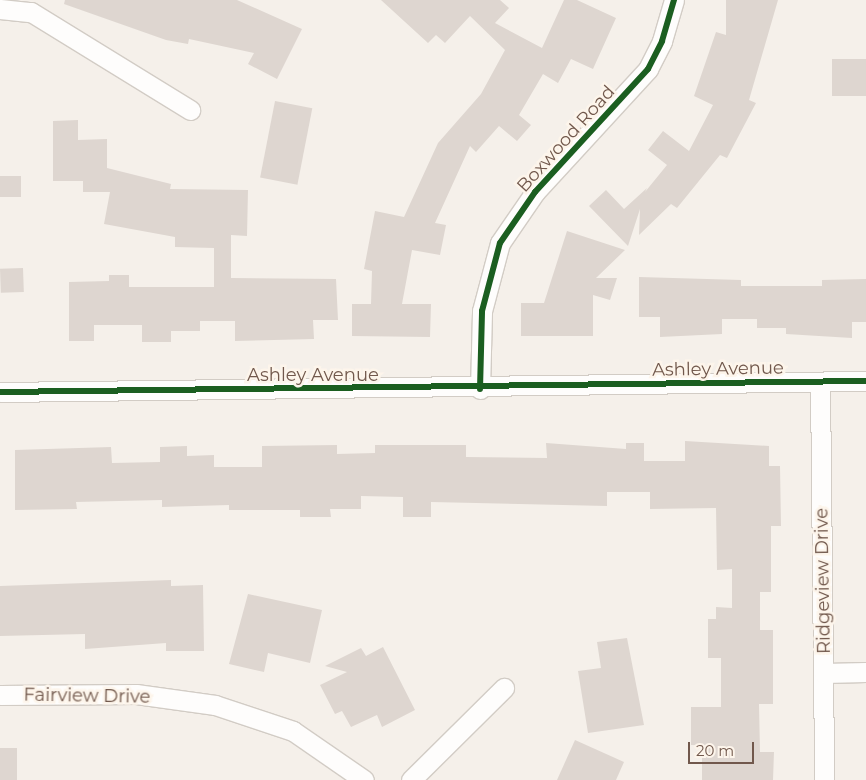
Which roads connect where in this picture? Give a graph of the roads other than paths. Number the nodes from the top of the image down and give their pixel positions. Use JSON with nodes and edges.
{"nodes":[{"id":1,"x":674,"y":0,"type":"edge"},
{"id":2,"x":0,"y":9,"type":"edge"},
{"id":3,"x":190,"y":110,"type":"dead end"},
{"id":4,"x":866,"y":381,"type":"edge"},
{"id":5,"x":820,"y":382,"type":"junction"},
{"id":6,"x":480,"y":389,"type":"junction"},
{"id":7,"x":0,"y":392,"type":"edge"},
{"id":8,"x":866,"y":672,"type":"edge"},
{"id":9,"x":824,"y":673,"type":"junction"},
{"id":10,"x":504,"y":688,"type":"dead end"},
{"id":11,"x":0,"y":695,"type":"edge"},
{"id":12,"x":364,"y":780,"type":"edge"},
{"id":13,"x":411,"y":780,"type":"edge"},
{"id":14,"x":824,"y":780,"type":"edge"}],
"edges":[{"from":1,"to":6,"type":"street","name":"Boxwood Road"},
{"from":2,"to":3,"type":"street"},
{"from":4,"to":5,"type":"street","name":"Ashley Avenue"},
{"from":5,"to":6,"type":"street","name":"Ashley Avenue"},
{"from":5,"to":9,"type":"street","name":"Ridgeview Drive"},
{"from":6,"to":7,"type":"street","name":"Ashley Avenue"},
{"from":8,"to":9,"type":"street"},
{"from":9,"to":14,"type":"street","name":"Ridgeview Drive"},
{"from":10,"to":13,"type":"street"},
{"from":11,"to":12,"type":"street","name":"Fairview Drive"}]}
